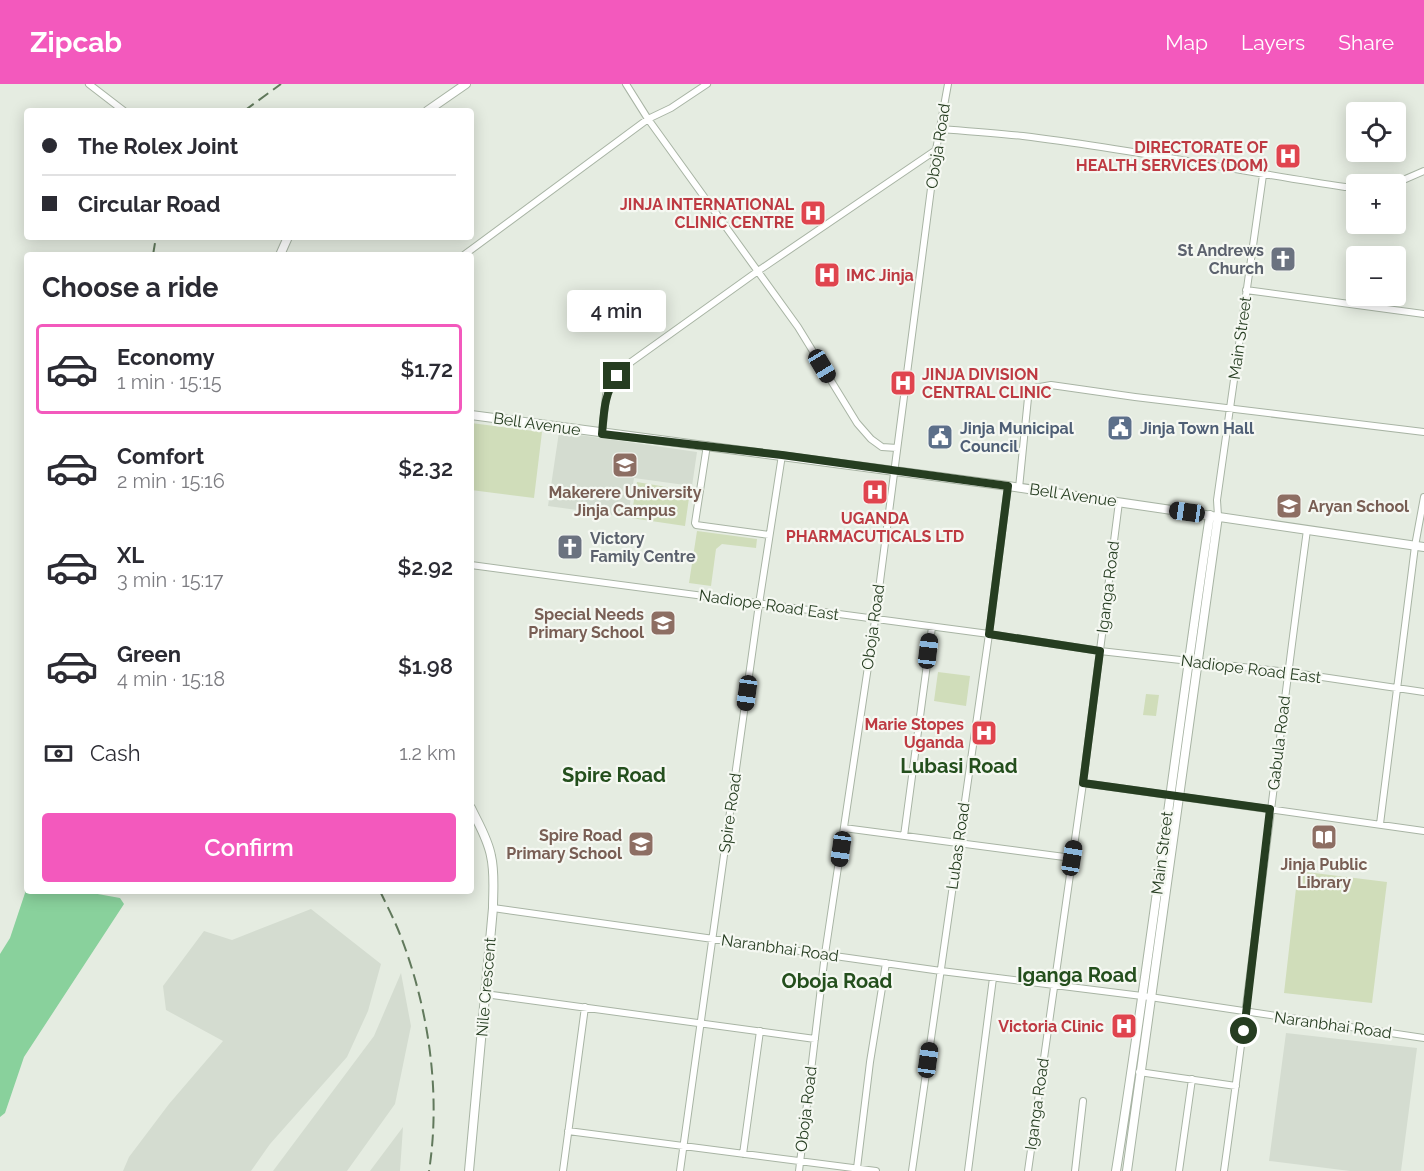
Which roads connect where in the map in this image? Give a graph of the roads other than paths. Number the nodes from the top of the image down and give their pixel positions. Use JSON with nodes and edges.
{"nodes":[{"id":1,"x":89,"y":84,"type":"edge"},
{"id":2,"x":466,"y":84,"type":"edge"},
{"id":3,"x":626,"y":84,"type":"edge"},
{"id":4,"x":707,"y":84,"type":"edge"},
{"id":5,"x":948,"y":84,"type":"edge"},
{"id":6,"x":120,"y":108,"type":"edge"},
{"id":7,"x":431,"y":108,"type":"edge"},
{"id":8,"x":648,"y":119,"type":"junction"},
{"id":9,"x":941,"y":129,"type":"junction"},
{"id":10,"x":936,"y":150,"type":"junction"},
{"id":11,"x":1424,"y":171,"type":"edge"},
{"id":12,"x":1263,"y":175,"type":"junction"},
{"id":13,"x":1406,"y":179,"type":"edge"},
{"id":14,"x":1346,"y":187,"type":"edge"},
{"id":15,"x":469,"y":252,"type":"edge"},
{"id":16,"x":758,"y":271,"type":"junction"},
{"id":17,"x":1246,"y":290,"type":"junction"},
{"id":18,"x":1424,"y":314,"type":"edge"},
{"id":19,"x":1230,"y":409,"type":"junction"},
{"id":20,"x":474,"y":415,"type":"edge"},
{"id":21,"x":1424,"y":432,"type":"edge"},
{"id":22,"x":602,"y":434,"type":"junction"},
{"id":23,"x":707,"y":445,"type":"junction"},
{"id":24,"x":897,"y":448,"type":"junction"},
{"id":25,"x":782,"y":455,"type":"junction"},
{"id":26,"x":894,"y":471,"type":"junction"},
{"id":27,"x":1008,"y":486,"type":"junction"},
{"id":28,"x":1019,"y":488,"type":"junction"},
{"id":29,"x":1424,"y":497,"type":"edge"},
{"id":30,"x":1119,"y":502,"type":"junction"},
{"id":31,"x":1214,"y":516,"type":"junction"},
{"id":32,"x":1307,"y":530,"type":"junction"},
{"id":33,"x":769,"y":535,"type":"junction"},
{"id":34,"x":1420,"y":547,"type":"edge"},
{"id":35,"x":474,"y":565,"type":"edge"},
{"id":36,"x":759,"y":604,"type":"junction"},
{"id":37,"x":875,"y":620,"type":"junction"},
{"id":38,"x":932,"y":627,"type":"junction"},
{"id":39,"x":989,"y":634,"type":"junction"},
{"id":40,"x":1100,"y":651,"type":"junction"},
{"id":41,"x":1192,"y":661,"type":"junction"},
{"id":42,"x":1288,"y":672,"type":"junction"},
{"id":43,"x":1398,"y":688,"type":"junction"},
{"id":44,"x":1424,"y":692,"type":"edge"},
{"id":45,"x":1083,"y":783,"type":"junction"},
{"id":46,"x":1174,"y":795,"type":"junction"},
{"id":47,"x":1270,"y":809,"type":"junction"},
{"id":48,"x":474,"y":813,"type":"edge"},
{"id":49,"x":1380,"y":824,"type":"junction"},
{"id":50,"x":844,"y":828,"type":"junction"},
{"id":51,"x":1424,"y":831,"type":"edge"},
{"id":52,"x":904,"y":836,"type":"junction"},
{"id":53,"x":959,"y":843,"type":"junction"},
{"id":54,"x":1072,"y":858,"type":"junction"},
{"id":55,"x":493,"y":908,"type":"junction"},
{"id":56,"x":713,"y":939,"type":"junction"},
{"id":57,"x":825,"y":954,"type":"junction"},
{"id":58,"x":886,"y":963,"type":"junction"},
{"id":59,"x":941,"y":970,"type":"junction"},
{"id":60,"x":993,"y":978,"type":"junction"},
{"id":61,"x":1055,"y":986,"type":"junction"},
{"id":62,"x":485,"y":994,"type":"junction"},
{"id":63,"x":1147,"y":997,"type":"junction"},
{"id":64,"x":585,"y":1007,"type":"junction"},
{"id":65,"x":1246,"y":1012,"type":"junction"},
{"id":66,"x":702,"y":1023,"type":"junction"},
{"id":67,"x":760,"y":1031,"type":"junction"},
{"id":68,"x":1424,"y":1038,"type":"edge"},
{"id":69,"x":814,"y":1039,"type":"junction"},
{"id":70,"x":1139,"y":1072,"type":"junction"},
{"id":71,"x":1192,"y":1079,"type":"junction"},
{"id":72,"x":1236,"y":1086,"type":"junction"},
{"id":73,"x":1083,"y":1101,"type":"dead end"},
{"id":74,"x":568,"y":1131,"type":"junction"},
{"id":75,"x":684,"y":1146,"type":"junction"},
{"id":76,"x":743,"y":1154,"type":"junction"},
{"id":77,"x":800,"y":1162,"type":"junction"},
{"id":78,"x":857,"y":1168,"type":"junction"},
{"id":79,"x":469,"y":1171,"type":"edge"},
{"id":80,"x":563,"y":1171,"type":"edge"},
{"id":81,"x":680,"y":1171,"type":"edge"},
{"id":82,"x":799,"y":1171,"type":"edge"},
{"id":83,"x":876,"y":1171,"type":"edge"},
{"id":84,"x":912,"y":1171,"type":"edge"},
{"id":85,"x":968,"y":1171,"type":"edge"},
{"id":86,"x":1028,"y":1171,"type":"edge"},
{"id":87,"x":1075,"y":1171,"type":"edge"},
{"id":88,"x":1116,"y":1171,"type":"edge"},
{"id":89,"x":1127,"y":1171,"type":"edge"},
{"id":90,"x":1179,"y":1171,"type":"edge"},
{"id":91,"x":1224,"y":1171,"type":"edge"}],
"edges":[{"from":1,"to":6,"type":"street"},
{"from":2,"to":7,"type":"street"},
{"from":3,"to":8,"type":"street"},
{"from":4,"to":8,"type":"street"},
{"from":5,"to":9,"type":"street","name":"Oboja Road"},
{"from":8,"to":15,"type":"street"},
{"from":8,"to":16,"type":"street"},
{"from":9,"to":10,"type":"street","name":"Oboja Road"},
{"from":9,"to":12,"type":"street"},
{"from":10,"to":16,"type":"street"},
{"from":10,"to":24,"type":"street","name":"Oboja Road"},
{"from":11,"to":13,"type":"street"},
{"from":12,"to":14,"type":"street"},
{"from":12,"to":17,"type":"street","name":"Main Street"},
{"from":16,"to":22,"type":"street"},
{"from":16,"to":24,"type":"street"},
{"from":17,"to":18,"type":"street"},
{"from":17,"to":19,"type":"street","name":"Main Street"},
{"from":19,"to":21,"type":"street"},
{"from":19,"to":28,"type":"street"},
{"from":19,"to":31,"type":"street","name":"Main Street"},
{"from":20,"to":22,"type":"street","name":"Bell Avenue"},
{"from":22,"to":23,"type":"street","name":"Bell Avenue"},
{"from":23,"to":25,"type":"street","name":"Bell Avenue"},
{"from":23,"to":33,"type":"street"},
{"from":24,"to":26,"type":"street","name":"Oboja Road"},
{"from":25,"to":26,"type":"street","name":"Bell Avenue"},
{"from":25,"to":33,"type":"street","name":"Spire Road"},
{"from":26,"to":27,"type":"street","name":"Bell Avenue"},
{"from":26,"to":37,"type":"street","name":"Oboja Road"},
{"from":27,"to":28,"type":"street","name":"Bell Avenue"},
{"from":27,"to":39,"type":"street","name":"Lubas Road"},
{"from":28,"to":30,"type":"street","name":"Bell Avenue"},
{"from":29,"to":34,"type":"street"},
{"from":30,"to":31,"type":"street","name":"Bell Avenue"},
{"from":30,"to":40,"type":"street","name":"Iganga Road"},
{"from":31,"to":32,"type":"street","name":"Bell Avenue"},
{"from":31,"to":41,"type":"street","name":"Main Street"},
{"from":32,"to":34,"type":"street","name":"Bell Avenue"},
{"from":32,"to":42,"type":"street","name":"Gabula Road"},
{"from":33,"to":36,"type":"street","name":"Spire Road"},
{"from":34,"to":43,"type":"street"},
{"from":35,"to":36,"type":"street","name":"Nadiope Road East"},
{"from":36,"to":37,"type":"street","name":"Nadiope Road East"},
{"from":36,"to":56,"type":"street","name":"Spire Road"},
{"from":37,"to":38,"type":"street","name":"Nadiope Road East"},
{"from":37,"to":50,"type":"street","name":"Oboja Road"},
{"from":38,"to":39,"type":"street","name":"Nadiope Road East"},
{"from":38,"to":52,"type":"street"},
{"from":39,"to":40,"type":"street","name":"Nadiope Road East"},
{"from":39,"to":53,"type":"street","name":"Lubas Road"},
{"from":40,"to":41,"type":"street","name":"Nadiope Road East"},
{"from":40,"to":45,"type":"street","name":"Iganga Road"},
{"from":41,"to":42,"type":"street","name":"Nadiope Road East"},
{"from":41,"to":46,"type":"street","name":"Main Street"},
{"from":42,"to":43,"type":"street","name":"Nadiope Road East"},
{"from":42,"to":47,"type":"street","name":"Gabula Road"},
{"from":43,"to":44,"type":"street","name":"Nadiope Road East"},
{"from":43,"to":49,"type":"street"},
{"from":45,"to":46,"type":"street"},
{"from":45,"to":54,"type":"street","name":"Iganga Road"},
{"from":46,"to":47,"type":"street"},
{"from":46,"to":63,"type":"street","name":"Main Street"},
{"from":47,"to":49,"type":"street"},
{"from":47,"to":65,"type":"street","name":"Gabula Road"},
{"from":48,"to":55,"type":"street","name":"Nile Crescent"},
{"from":49,"to":51,"type":"street"},
{"from":50,"to":52,"type":"street"},
{"from":50,"to":57,"type":"street","name":"Oboja Road"},
{"from":52,"to":53,"type":"street"},
{"from":53,"to":54,"type":"street"},
{"from":53,"to":59,"type":"street","name":"Lubas Road"},
{"from":54,"to":61,"type":"street","name":"Iganga Road"},
{"from":55,"to":56,"type":"street","name":"Naranbhai Road"},
{"from":55,"to":62,"type":"street","name":"Nile Crescent"},
{"from":56,"to":57,"type":"street","name":"Naranbhai Road"},
{"from":56,"to":66,"type":"street","name":"Spire Road"},
{"from":57,"to":58,"type":"street","name":"Naranbhai Road"},
{"from":57,"to":69,"type":"street","name":"Oboja Road"},
{"from":58,"to":59,"type":"street","name":"Naranbhai Road"},
{"from":58,"to":78,"type":"street"},
{"from":59,"to":60,"type":"street","name":"Naranbhai Road"},
{"from":59,"to":84,"type":"street","name":"Lubas Road"},
{"from":60,"to":61,"type":"street","name":"Naranbhai Road"},
{"from":60,"to":85,"type":"street"},
{"from":61,"to":63,"type":"street","name":"Naranbhai Road"},
{"from":61,"to":86,"type":"street","name":"Iganga Road"},
{"from":62,"to":64,"type":"street"},
{"from":62,"to":79,"type":"street","name":"Nile Crescent"},
{"from":63,"to":65,"type":"street","name":"Naranbhai Road"},
{"from":63,"to":70,"type":"street","name":"Main Street"},
{"from":63,"to":88,"type":"street","name":"Main Street"},
{"from":64,"to":66,"type":"street"},
{"from":64,"to":74,"type":"street"},
{"from":65,"to":68,"type":"street","name":"Naranbhai Road"},
{"from":65,"to":72,"type":"street","name":"Gabula Road"},
{"from":66,"to":67,"type":"street"},
{"from":66,"to":75,"type":"street","name":"Spire Road"},
{"from":67,"to":69,"type":"street"},
{"from":67,"to":76,"type":"street"},
{"from":69,"to":77,"type":"street","name":"Oboja Road"},
{"from":70,"to":71,"type":"street"},
{"from":70,"to":89,"type":"street","name":"Main Street"},
{"from":71,"to":72,"type":"street"},
{"from":71,"to":90,"type":"street"},
{"from":72,"to":91,"type":"street","name":"Gabula Road"},
{"from":73,"to":87,"type":"street"},
{"from":74,"to":75,"type":"street"},
{"from":74,"to":80,"type":"street"},
{"from":75,"to":76,"type":"street"},
{"from":75,"to":81,"type":"street","name":"Spire Road"},
{"from":76,"to":77,"type":"street"},
{"from":77,"to":78,"type":"street"},
{"from":77,"to":82,"type":"street","name":"Oboja Road"},
{"from":78,"to":83,"type":"street"}]}
